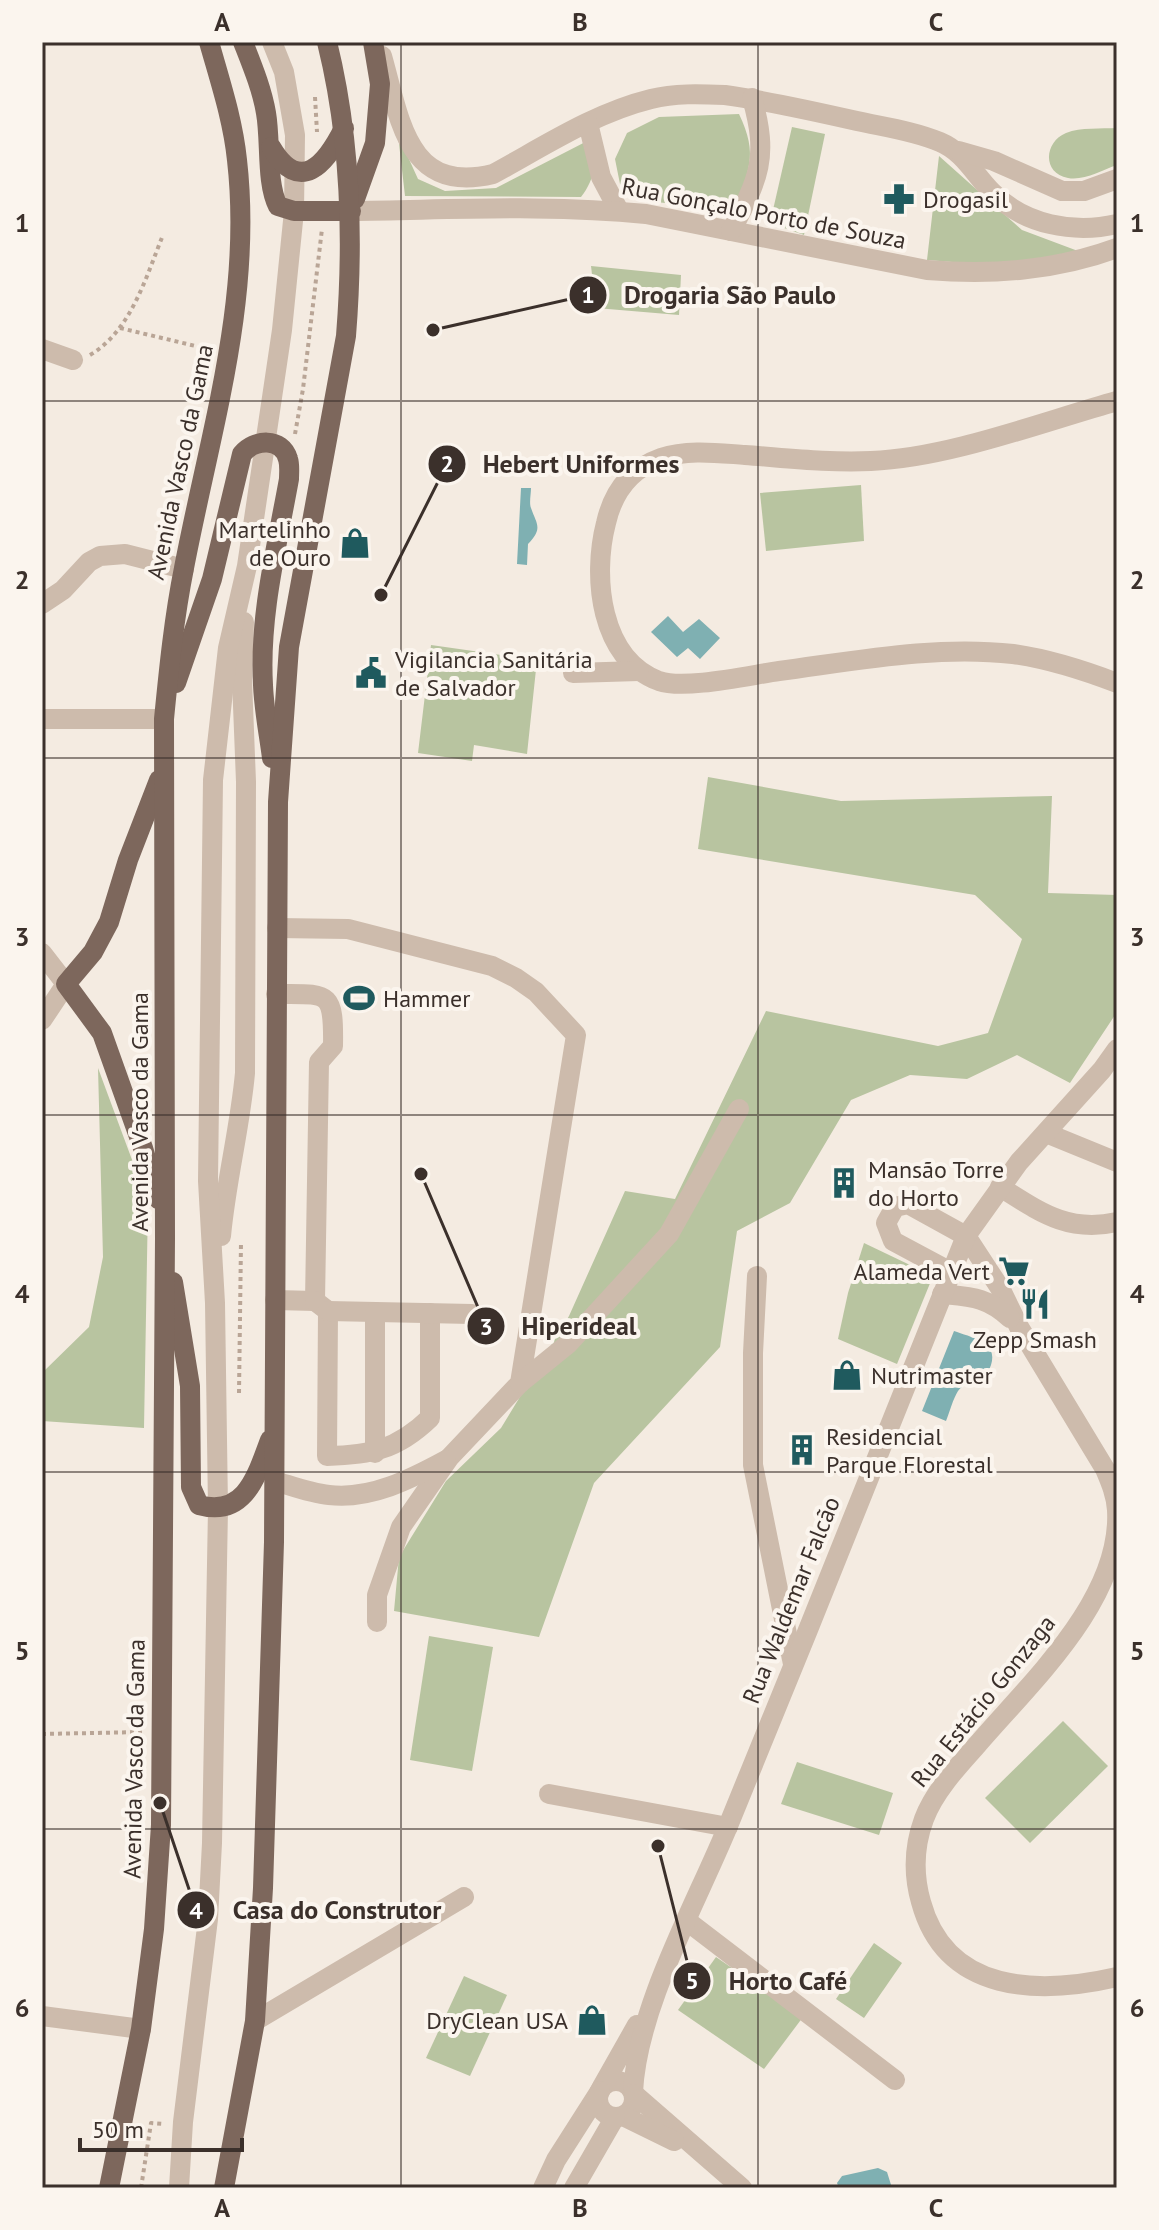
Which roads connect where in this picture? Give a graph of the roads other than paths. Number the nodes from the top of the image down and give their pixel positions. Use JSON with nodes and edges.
{"nodes":[{"id":1,"x":209,"y":42,"type":"edge"},
{"id":2,"x":243,"y":42,"type":"edge"},
{"id":3,"x":272,"y":42,"type":"edge"},
{"id":4,"x":327,"y":42,"type":"edge"},
{"id":5,"x":376,"y":42,"type":"edge"},
{"id":6,"x":752,"y":98,"type":"junction"},
{"id":7,"x":588,"y":123,"type":"junction"},
{"id":8,"x":344,"y":128,"type":"junction"},
{"id":9,"x":271,"y":147,"type":"junction"},
{"id":10,"x":955,"y":149,"type":"junction"},
{"id":11,"x":295,"y":172,"type":"junction"},
{"id":12,"x":1117,"y":179,"type":"edge"},
{"id":13,"x":294,"y":211,"type":"junction"},
{"id":14,"x":351,"y":211,"type":"junction"},
{"id":15,"x":619,"y":211,"type":"junction"},
{"id":16,"x":1117,"y":224,"type":"edge"},
{"id":17,"x":731,"y":231,"type":"junction"},
{"id":18,"x":1117,"y":248,"type":"edge"},
{"id":19,"x":42,"y":349,"type":"edge"},
{"id":20,"x":73,"y":360,"type":"road end"},
{"id":21,"x":1117,"y":401,"type":"edge"},
{"id":22,"x":265,"y":442,"type":"junction"},
{"id":23,"x":247,"y":566,"type":"junction"},
{"id":24,"x":184,"y":569,"type":"junction"},
{"id":25,"x":42,"y":604,"type":"edge"},
{"id":26,"x":639,"y":671,"type":"junction"},
{"id":27,"x":573,"y":673,"type":"dead end"},
{"id":28,"x":1117,"y":683,"type":"edge"},
{"id":29,"x":42,"y":719,"type":"edge"},
{"id":30,"x":164,"y":719,"type":"junction"},
{"id":31,"x":164,"y":768,"type":"junction"},
{"id":32,"x":278,"y":802,"type":"junction"},
{"id":33,"x":277,"y":928,"type":"junction"},
{"id":34,"x":42,"y":953,"type":"edge"},
{"id":35,"x":66,"y":984,"type":"junction"},
{"id":36,"x":276,"y":994,"type":"junction"},
{"id":37,"x":42,"y":1020,"type":"edge"},
{"id":38,"x":1117,"y":1049,"type":"edge"},
{"id":39,"x":739,"y":1109,"type":"dead end"},
{"id":40,"x":1046,"y":1133,"type":"junction"},
{"id":41,"x":1117,"y":1162,"type":"edge"},
{"id":42,"x":1000,"y":1187,"type":"junction"},
{"id":43,"x":1117,"y":1222,"type":"edge"},
{"id":44,"x":165,"y":1230,"type":"junction"},
{"id":45,"x":966,"y":1236,"type":"junction"},
{"id":46,"x":951,"y":1272,"type":"junction"},
{"id":47,"x":757,"y":1276,"type":"dead end"},
{"id":48,"x":942,"y":1294,"type":"junction"},
{"id":49,"x":275,"y":1300,"type":"junction"},
{"id":50,"x":215,"y":1303,"type":"junction"},
{"id":51,"x":322,"y":1306,"type":"junction"},
{"id":52,"x":375,"y":1312,"type":"junction"},
{"id":53,"x":430,"y":1313,"type":"junction"},
{"id":54,"x":472,"y":1314,"type":"dead end"},
{"id":55,"x":1019,"y":1327,"type":"junction"},
{"id":56,"x":520,"y":1383,"type":"junction"},
{"id":57,"x":275,"y":1426,"type":"junction"},
{"id":58,"x":375,"y":1453,"type":"junction"},
{"id":59,"x":449,"y":1458,"type":"junction"},
{"id":60,"x":275,"y":1481,"type":"junction"},
{"id":61,"x":218,"y":1508,"type":"junction"},
{"id":62,"x":377,"y":1622,"type":"dead end"},
{"id":63,"x":793,"y":1664,"type":"junction"},
{"id":64,"x":549,"y":1794,"type":"dead end"},
{"id":65,"x":728,"y":1827,"type":"junction"},
{"id":66,"x":464,"y":1897,"type":"dead end"},
{"id":67,"x":687,"y":1921,"type":"junction"},
{"id":68,"x":1117,"y":1977,"type":"edge"},
{"id":69,"x":661,"y":1983,"type":"junction"},
{"id":70,"x":42,"y":2016,"type":"edge"},
{"id":71,"x":255,"y":2021,"type":"junction"},
{"id":72,"x":141,"y":2029,"type":"junction"},
{"id":73,"x":895,"y":2080,"type":"dead end"},
{"id":74,"x":601,"y":2089,"type":"junction"},
{"id":75,"x":633,"y":2093,"type":"junction"},
{"id":76,"x":619,"y":2117,"type":"junction"},
{"id":77,"x":183,"y":2122,"type":"junction"},
{"id":78,"x":706,"y":2159,"type":"junction"},
{"id":79,"x":109,"y":2188,"type":"edge"},
{"id":80,"x":164,"y":2188,"type":"edge"},
{"id":81,"x":179,"y":2188,"type":"edge"},
{"id":82,"x":224,"y":2188,"type":"edge"},
{"id":83,"x":543,"y":2188,"type":"edge"},
{"id":84,"x":574,"y":2188,"type":"edge"},
{"id":85,"x":742,"y":2188,"type":"edge"}],
"edges":[{"from":1,"to":24,"type":"main road","name":"Avenida Vasco da Gama"},
{"from":2,"to":9,"type":"main road"},
{"from":3,"to":11,"type":"street"},
{"from":4,"to":8,"type":"main road"},
{"from":5,"to":7,"type":"street"},
{"from":5,"to":14,"type":"main road"},
{"from":6,"to":7,"type":"street"},
{"from":6,"to":10,"type":"street"},
{"from":6,"to":17,"type":"street"},
{"from":7,"to":15,"type":"street"},
{"from":8,"to":11,"type":"main road"},
{"from":8,"to":14,"type":"main road"},
{"from":9,"to":11,"type":"main road"},
{"from":9,"to":13,"type":"main road"},
{"from":10,"to":12,"type":"street"},
{"from":10,"to":16,"type":"street"},
{"from":11,"to":13,"type":"street"},
{"from":13,"to":14,"type":"main road"},
{"from":13,"to":22,"type":"street"},
{"from":14,"to":15,"type":"street","name":"Rua Gonçalo Porto de Souza"},
{"from":14,"to":32,"type":"main road"},
{"from":15,"to":17,"type":"street","name":"Rua Gonçalo Porto de Souza"},
{"from":17,"to":18,"type":"street","name":"Rua Gonçalo Porto de Souza"},
{"from":19,"to":20,"type":"street"},
{"from":21,"to":26,"type":"street"},
{"from":22,"to":23,"type":"street"},
{"from":22,"to":30,"type":"main road"},
{"from":22,"to":32,"type":"main road"},
{"from":23,"to":50,"type":"street"},
{"from":23,"to":50,"type":"street"},
{"from":24,"to":25,"type":"street"},
{"from":24,"to":30,"type":"main road","name":"Avenida Vasco da Gama"},
{"from":26,"to":27,"type":"street"},
{"from":26,"to":28,"type":"street"},
{"from":29,"to":30,"type":"street"},
{"from":30,"to":31,"type":"main road","name":"Avenida Vasco da Gama"},
{"from":31,"to":35,"type":"main road"},
{"from":31,"to":44,"type":"main road","name":"Avenida Vasco da Gama"},
{"from":32,"to":33,"type":"main road"},
{"from":33,"to":36,"type":"main road"},
{"from":33,"to":56,"type":"street"},
{"from":34,"to":35,"type":"street"},
{"from":35,"to":37,"type":"street"},
{"from":35,"to":44,"type":"main road"},
{"from":36,"to":49,"type":"main road"},
{"from":36,"to":51,"type":"street"},
{"from":38,"to":40,"type":"street","name":"Rua Waldemar Falcão"},
{"from":39,"to":56,"type":"street"},
{"from":40,"to":41,"type":"street"},
{"from":40,"to":42,"type":"street","name":"Rua Waldemar Falcão"},
{"from":42,"to":43,"type":"street"},
{"from":42,"to":45,"type":"street","name":"Rua Waldemar Falcão"},
{"from":44,"to":61,"type":"main road"},
{"from":44,"to":72,"type":"main road","name":"Avenida Vasco da Gama"},
{"from":45,"to":46,"type":"street","name":"Rua Waldemar Falcão"},
{"from":45,"to":46,"type":"street"},
{"from":45,"to":55,"type":"street","name":"Rua Estácio Gonzaga"},
{"from":46,"to":48,"type":"street","name":"Rua Waldemar Falcão"},
{"from":47,"to":63,"type":"street"},
{"from":48,"to":55,"type":"street","name":"Rua Estácio Gonzaga"},
{"from":48,"to":63,"type":"street","name":"Rua Waldemar Falcão"},
{"from":49,"to":51,"type":"street"},
{"from":49,"to":57,"type":"main road"},
{"from":50,"to":61,"type":"street"},
{"from":51,"to":52,"type":"street"},
{"from":51,"to":58,"type":"street"},
{"from":52,"to":53,"type":"street"},
{"from":52,"to":58,"type":"street"},
{"from":53,"to":54,"type":"street"},
{"from":53,"to":58,"type":"street"},
{"from":55,"to":68,"type":"street","name":"Rua Estácio Gonzaga"},
{"from":56,"to":59,"type":"street"},
{"from":57,"to":60,"type":"main road"},
{"from":57,"to":61,"type":"main road"},
{"from":59,"to":60,"type":"street"},
{"from":59,"to":62,"type":"street"},
{"from":60,"to":71,"type":"main road"},
{"from":61,"to":77,"type":"street"},
{"from":63,"to":65,"type":"street","name":"Rua Waldemar Falcão"},
{"from":64,"to":65,"type":"street"},
{"from":65,"to":67,"type":"street","name":"Rua Waldemar Falcão"},
{"from":66,"to":71,"type":"street"},
{"from":67,"to":69,"type":"street","name":"Rua Waldemar Falcão"},
{"from":67,"to":73,"type":"street"},
{"from":69,"to":74,"type":"street","name":"Rua Waldemar Falcão"},
{"from":69,"to":75,"type":"street","name":"Rua Waldemar Falcão"},
{"from":70,"to":72,"type":"street"},
{"from":71,"to":82,"type":"main road"},
{"from":72,"to":79,"type":"main road","name":"Avenida Vasco da Gama"},
{"from":74,"to":75,"type":"street"},
{"from":74,"to":76,"type":"street"},
{"from":74,"to":83,"type":"street","name":"Rua Waldemar Falcão"},
{"from":75,"to":76,"type":"street"},
{"from":75,"to":78,"type":"street"},
{"from":76,"to":78,"type":"street"},
{"from":76,"to":84,"type":"street"},
{"from":77,"to":80,"type":"street"},
{"from":77,"to":81,"type":"street"},
{"from":78,"to":85,"type":"street"}]}
